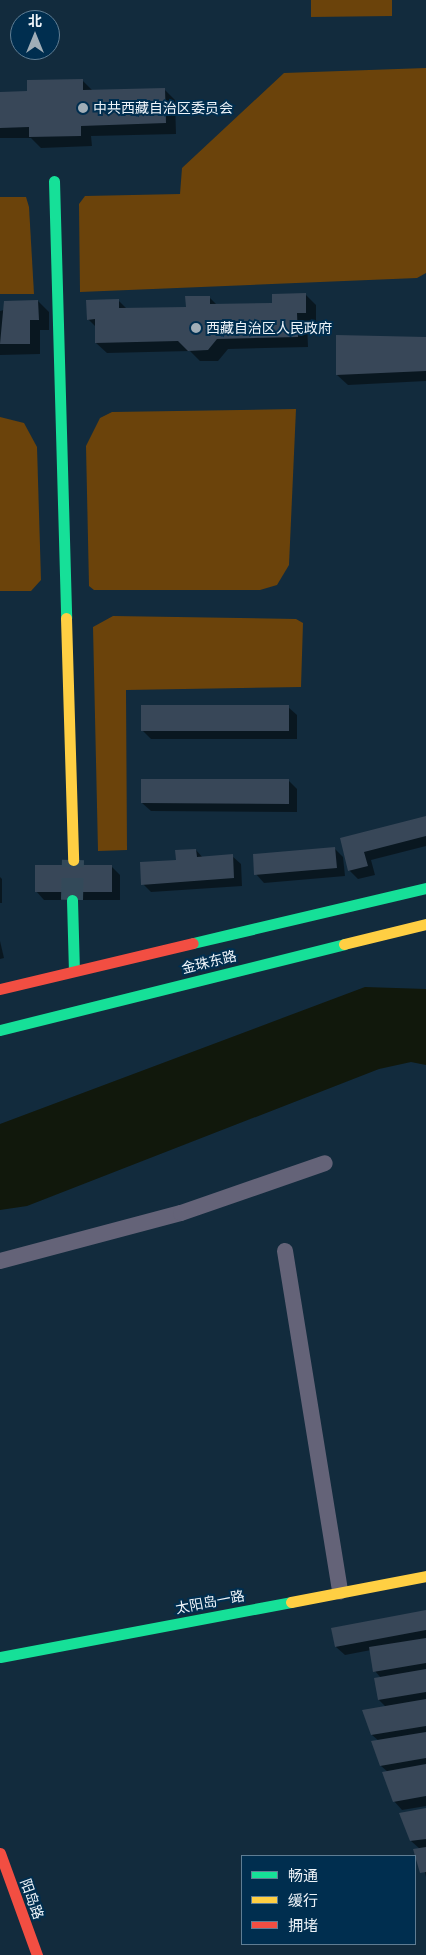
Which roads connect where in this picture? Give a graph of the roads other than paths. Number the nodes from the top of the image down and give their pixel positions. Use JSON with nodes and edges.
{"nodes":[{"id":1,"x":54,"y":181,"type":"dead end"},
{"id":2,"x":73,"y":860,"type":"tunnel mouth"},
{"id":3,"x":426,"y":888,"type":"edge"},
{"id":4,"x":72,"y":900,"type":"tunnel mouth"},
{"id":5,"x":426,"y":924,"type":"edge"},
{"id":6,"x":74,"y":970,"type":"junction"},
{"id":7,"x":0,"y":989,"type":"edge"},
{"id":8,"x":0,"y":1030,"type":"edge"},
{"id":9,"x":325,"y":1163,"type":"dead end"},
{"id":10,"x":285,"y":1251,"type":"dead end"},
{"id":11,"x":0,"y":1261,"type":"edge"},
{"id":12,"x":426,"y":1576,"type":"edge"},
{"id":13,"x":340,"y":1592,"type":"junction"},
{"id":14,"x":0,"y":1657,"type":"edge"},
{"id":15,"x":0,"y":1853,"type":"edge"},
{"id":16,"x":36,"y":1955,"type":"edge"}],
"edges":[{"from":1,"to":2,"type":"main road"},
{"from":3,"to":6,"type":"main road","name":"金珠东路"},
{"from":4,"to":6,"type":"main road"},
{"from":5,"to":8,"type":"main road","name":"金珠东路"},
{"from":6,"to":7,"type":"main road","name":"金珠东路"},
{"from":9,"to":11,"type":"street"},
{"from":10,"to":13,"type":"street"},
{"from":12,"to":13,"type":"main road","name":"太阳岛一路"},
{"from":13,"to":14,"type":"main road","name":"太阳岛一路"},
{"from":15,"to":16,"type":"main road","name":"阳岛路"}]}
